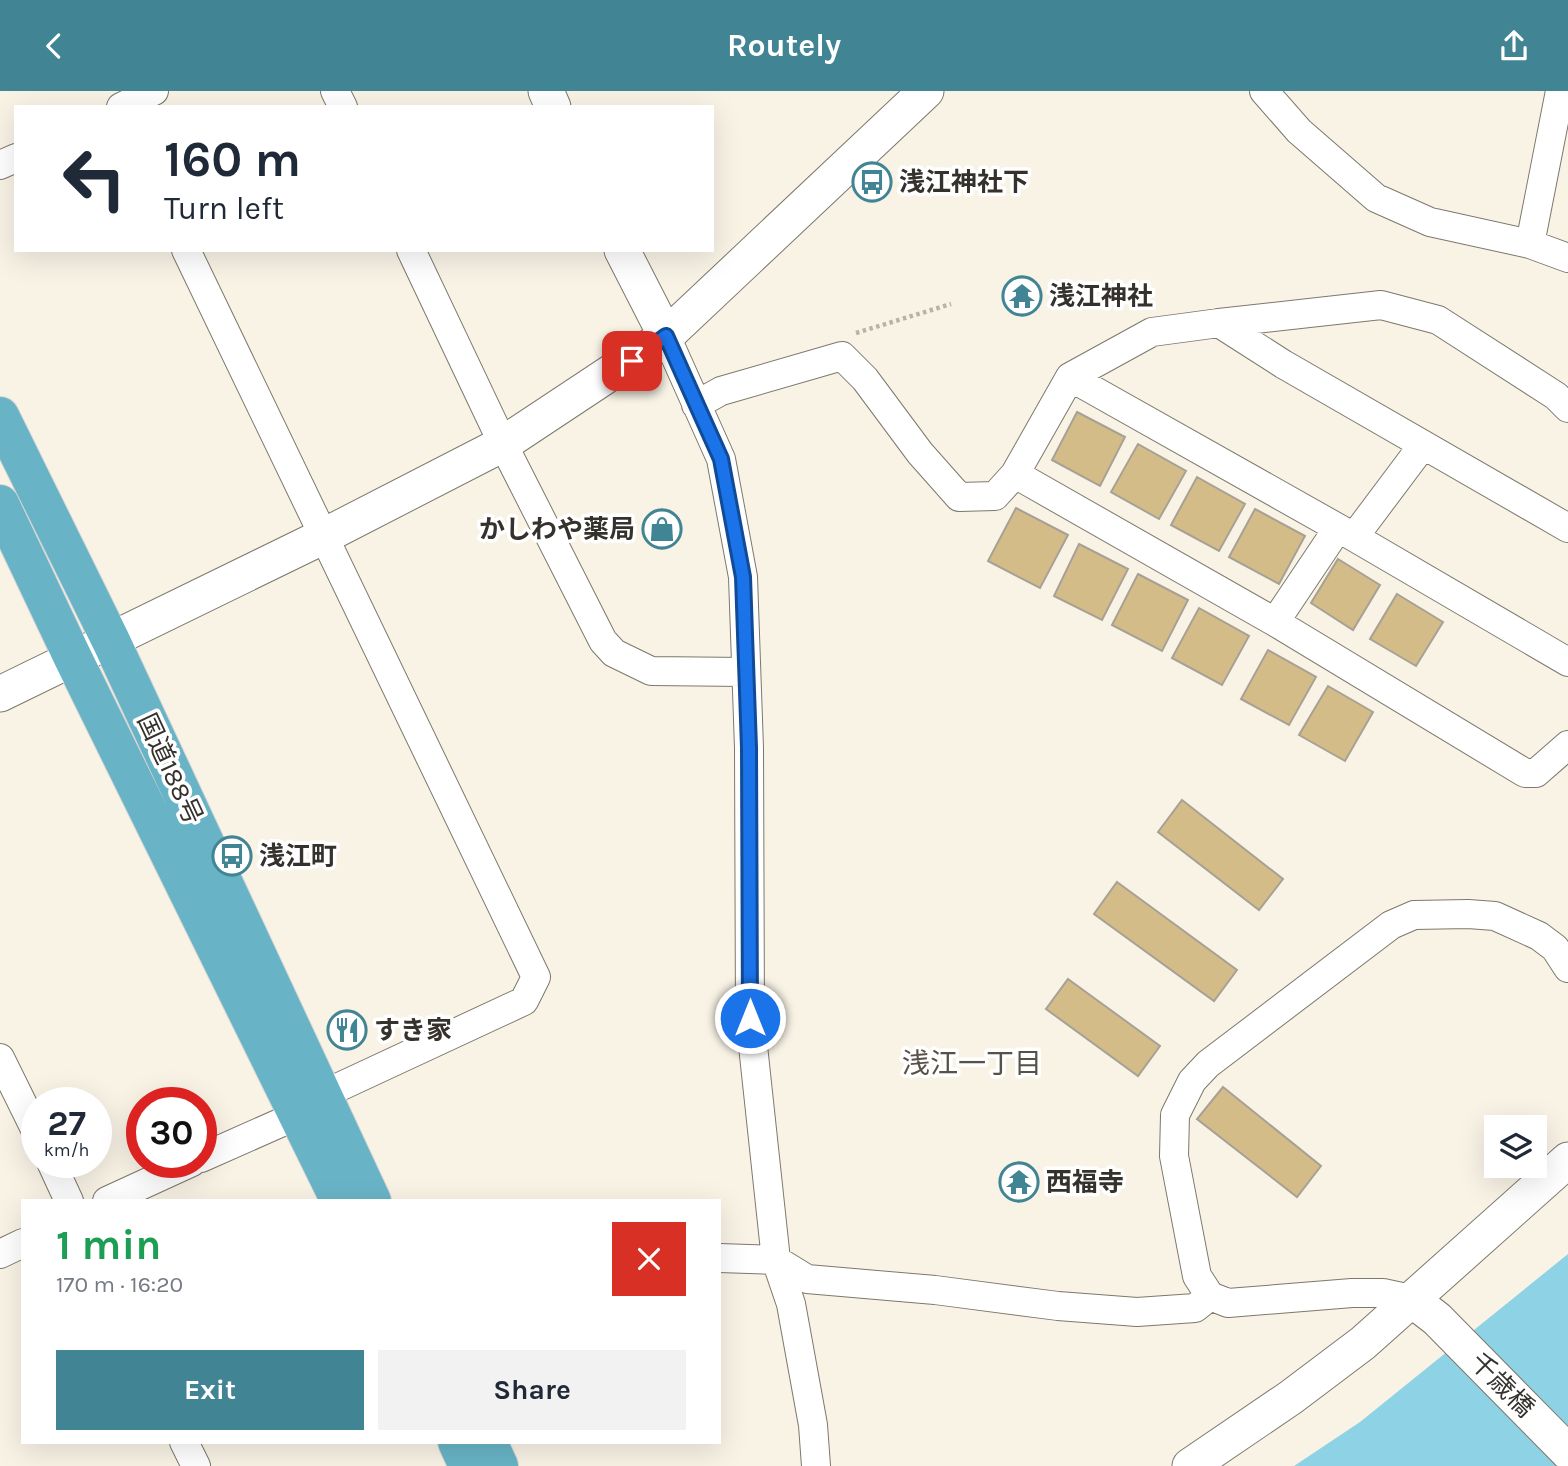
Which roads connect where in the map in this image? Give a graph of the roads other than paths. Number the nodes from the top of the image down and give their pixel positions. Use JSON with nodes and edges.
{"nodes":[{"id":1,"x":154,"y":91,"type":"edge"},
{"id":2,"x":926,"y":91,"type":"edge"},
{"id":3,"x":1264,"y":91,"type":"edge"},
{"id":4,"x":1560,"y":91,"type":"edge"},
{"id":5,"x":123,"y":105,"type":"edge"},
{"id":6,"x":1530,"y":244,"type":"junction"},
{"id":7,"x":187,"y":252,"type":"edge"},
{"id":8,"x":412,"y":252,"type":"edge"},
{"id":9,"x":623,"y":252,"type":"edge"},
{"id":10,"x":1568,"y":258,"type":"edge"},
{"id":11,"x":1219,"y":323,"type":"junction"},
{"id":12,"x":666,"y":336,"type":"junction"},
{"id":13,"x":1070,"y":377,"type":"junction"},
{"id":14,"x":696,"y":405,"type":"junction"},
{"id":15,"x":1568,"y":408,"type":"edge"},
{"id":16,"x":0,"y":417,"type":"edge"},
{"id":17,"x":503,"y":444,"type":"junction"},
{"id":18,"x":1423,"y":445,"type":"junction"},
{"id":19,"x":1015,"y":474,"type":"junction"},
{"id":20,"x":0,"y":504,"type":"edge"},
{"id":21,"x":1568,"y":528,"type":"edge"},
{"id":22,"x":1346,"y":533,"type":"junction"},
{"id":23,"x":324,"y":536,"type":"junction"},
{"id":24,"x":1275,"y":622,"type":"junction"},
{"id":25,"x":111,"y":641,"type":"junction"},
{"id":26,"x":73,"y":658,"type":"junction"},
{"id":27,"x":1568,"y":662,"type":"edge"},
{"id":28,"x":747,"y":672,"type":"junction"},
{"id":29,"x":0,"y":694,"type":"edge"},
{"id":30,"x":1568,"y":745,"type":"edge"},
{"id":31,"x":1568,"y":968,"type":"edge"},
{"id":32,"x":0,"y":1058,"type":"edge"},
{"id":33,"x":21,"y":1101,"type":"edge"},
{"id":34,"x":310,"y":1105,"type":"junction"},
{"id":35,"x":217,"y":1150,"type":"edge"},
{"id":36,"x":1568,"y":1160,"type":"edge"},
{"id":37,"x":58,"y":1178,"type":"edge"},
{"id":38,"x":157,"y":1178,"type":"edge"},
{"id":39,"x":68,"y":1199,"type":"edge"},
{"id":40,"x":111,"y":1199,"type":"edge"},
{"id":41,"x":339,"y":1199,"type":"edge"},
{"id":42,"x":371,"y":1199,"type":"edge"},
{"id":43,"x":21,"y":1244,"type":"edge"},
{"id":44,"x":0,"y":1254,"type":"edge"},
{"id":45,"x":721,"y":1258,"type":"edge"},
{"id":46,"x":776,"y":1259,"type":"junction"},
{"id":47,"x":1210,"y":1296,"type":"junction"},
{"id":48,"x":1424,"y":1309,"type":"junction"},
{"id":49,"x":185,"y":1444,"type":"edge"},
{"id":50,"x":458,"y":1444,"type":"edge"},
{"id":51,"x":489,"y":1444,"type":"edge"},
{"id":52,"x":1568,"y":1452,"type":"edge"},
{"id":53,"x":196,"y":1466,"type":"edge"},
{"id":54,"x":468,"y":1466,"type":"edge"},
{"id":55,"x":499,"y":1466,"type":"edge"},
{"id":56,"x":816,"y":1466,"type":"edge"},
{"id":57,"x":1190,"y":1466,"type":"edge"}],
"edges":[{"from":1,"to":5,"type":"street"},
{"from":2,"to":12,"type":"street"},
{"from":3,"to":6,"type":"street"},
{"from":4,"to":6,"type":"street"},
{"from":6,"to":10,"type":"street"},
{"from":7,"to":23,"type":"street"},
{"from":8,"to":17,"type":"street"},
{"from":9,"to":12,"type":"street"},
{"from":11,"to":13,"type":"street"},
{"from":11,"to":15,"type":"street"},
{"from":11,"to":18,"type":"street"},
{"from":12,"to":14,"type":"street"},
{"from":12,"to":17,"type":"street"},
{"from":13,"to":19,"type":"street"},
{"from":13,"to":22,"type":"street"},
{"from":14,"to":19,"type":"street"},
{"from":14,"to":28,"type":"street"},
{"from":16,"to":25,"type":"highway","name":"国道188号"},
{"from":17,"to":23,"type":"street"},
{"from":17,"to":28,"type":"street"},
{"from":18,"to":21,"type":"street"},
{"from":18,"to":22,"type":"street"},
{"from":19,"to":24,"type":"street"},
{"from":20,"to":26,"type":"highway","name":"国道188号"},
{"from":22,"to":24,"type":"street"},
{"from":22,"to":27,"type":"street"},
{"from":23,"to":25,"type":"street"},
{"from":23,"to":34,"type":"street"},
{"from":24,"to":30,"type":"street"},
{"from":25,"to":26,"type":"street"},
{"from":25,"to":34,"type":"highway","name":"国道188号"},
{"from":26,"to":29,"type":"street"},
{"from":26,"to":34,"type":"highway","name":"国道188号"},
{"from":28,"to":46,"type":"street"},
{"from":31,"to":47,"type":"street"},
{"from":32,"to":33,"type":"street"},
{"from":34,"to":35,"type":"street"},
{"from":34,"to":41,"type":"highway","name":"国道188号"},
{"from":34,"to":42,"type":"highway","name":"国道188号"},
{"from":36,"to":48,"type":"street"},
{"from":37,"to":39,"type":"street"},
{"from":38,"to":40,"type":"street"},
{"from":43,"to":44,"type":"street"},
{"from":45,"to":46,"type":"street"},
{"from":46,"to":47,"type":"street"},
{"from":46,"to":56,"type":"street"},
{"from":47,"to":48,"type":"street"},
{"from":48,"to":52,"type":"street","name":"千歳橋"},
{"from":48,"to":57,"type":"street"},
{"from":49,"to":53,"type":"street"},
{"from":50,"to":54,"type":"highway"},
{"from":51,"to":55,"type":"highway"}]}
